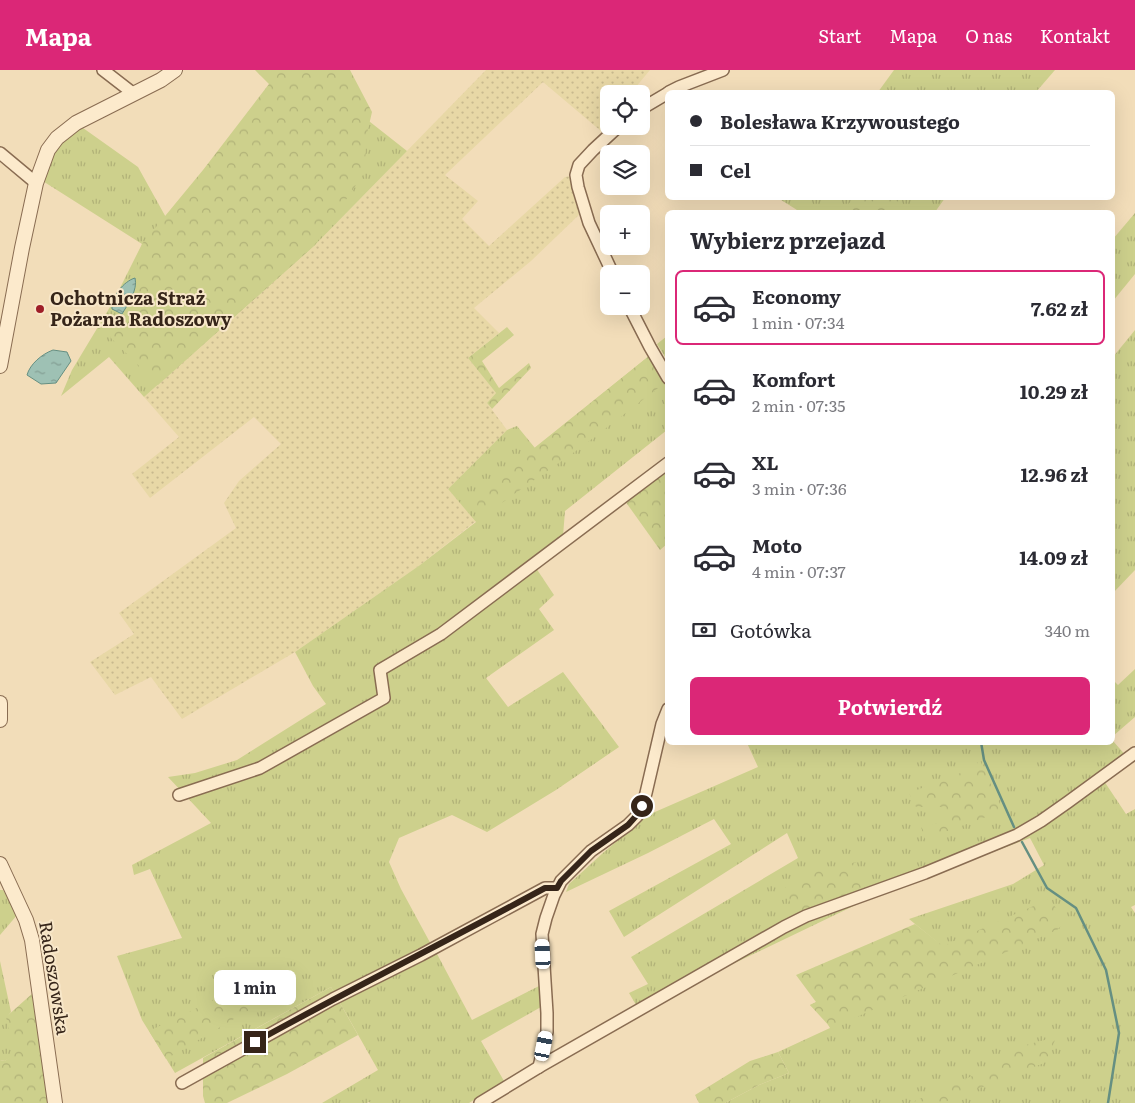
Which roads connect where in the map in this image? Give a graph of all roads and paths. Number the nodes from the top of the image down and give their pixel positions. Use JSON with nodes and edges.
{"nodes":[{"id":1,"x":103,"y":70,"type":"edge"},
{"id":2,"x":175,"y":70,"type":"edge"},
{"id":3,"x":723,"y":70,"type":"edge"},
{"id":4,"x":674,"y":90,"type":"edge"},
{"id":5,"x":134,"y":94,"type":"junction"},
{"id":6,"x":665,"y":95,"type":"edge"},
{"id":7,"x":650,"y":104,"type":"edge"},
{"id":8,"x":609,"y":135,"type":"edge"},
{"id":9,"x":0,"y":153,"type":"edge"},
{"id":10,"x":36,"y":183,"type":"junction"},
{"id":11,"x":609,"y":265,"type":"edge"},
{"id":12,"x":634,"y":315,"type":"edge"},
{"id":13,"x":3,"y":334,"type":"edge"},
{"id":14,"x":0,"y":366,"type":"edge"},
{"id":15,"x":665,"y":373,"type":"edge"},
{"id":16,"x":665,"y":465,"type":"edge"},
{"id":17,"x":0,"y":703,"type":"edge"},
{"id":18,"x":665,"y":716,"type":"edge"},
{"id":19,"x":0,"y":720,"type":"edge"},
{"id":20,"x":1135,"y":753,"type":"edge"},
{"id":21,"x":179,"y":795,"type":"dead end"},
{"id":22,"x":0,"y":864,"type":"edge"},
{"id":23,"x":557,"y":888,"type":"junction"},
{"id":24,"x":539,"y":1067,"type":"junction"},
{"id":25,"x":182,"y":1084,"type":"dead end"},
{"id":26,"x":55,"y":1103,"type":"edge"},
{"id":27,"x":480,"y":1103,"type":"edge"}],
"edges":[{"from":1,"to":5,"type":"street"},
{"from":2,"to":5,"type":"street"},
{"from":3,"to":4,"type":"street"},
{"from":5,"to":10,"type":"street"},
{"from":6,"to":7,"type":"street"},
{"from":8,"to":11,"type":"street"},
{"from":9,"to":10,"type":"street"},
{"from":10,"to":13,"type":"street"},
{"from":12,"to":15,"type":"street"},
{"from":13,"to":14,"type":"street"},
{"from":16,"to":21,"type":"street"},
{"from":17,"to":19,"type":"street"},
{"from":18,"to":23,"type":"street"},
{"from":20,"to":24,"type":"street"},
{"from":22,"to":26,"type":"street","name":"Radoszowska"},
{"from":23,"to":24,"type":"street"},
{"from":23,"to":25,"type":"street"},
{"from":24,"to":27,"type":"street"}]}
